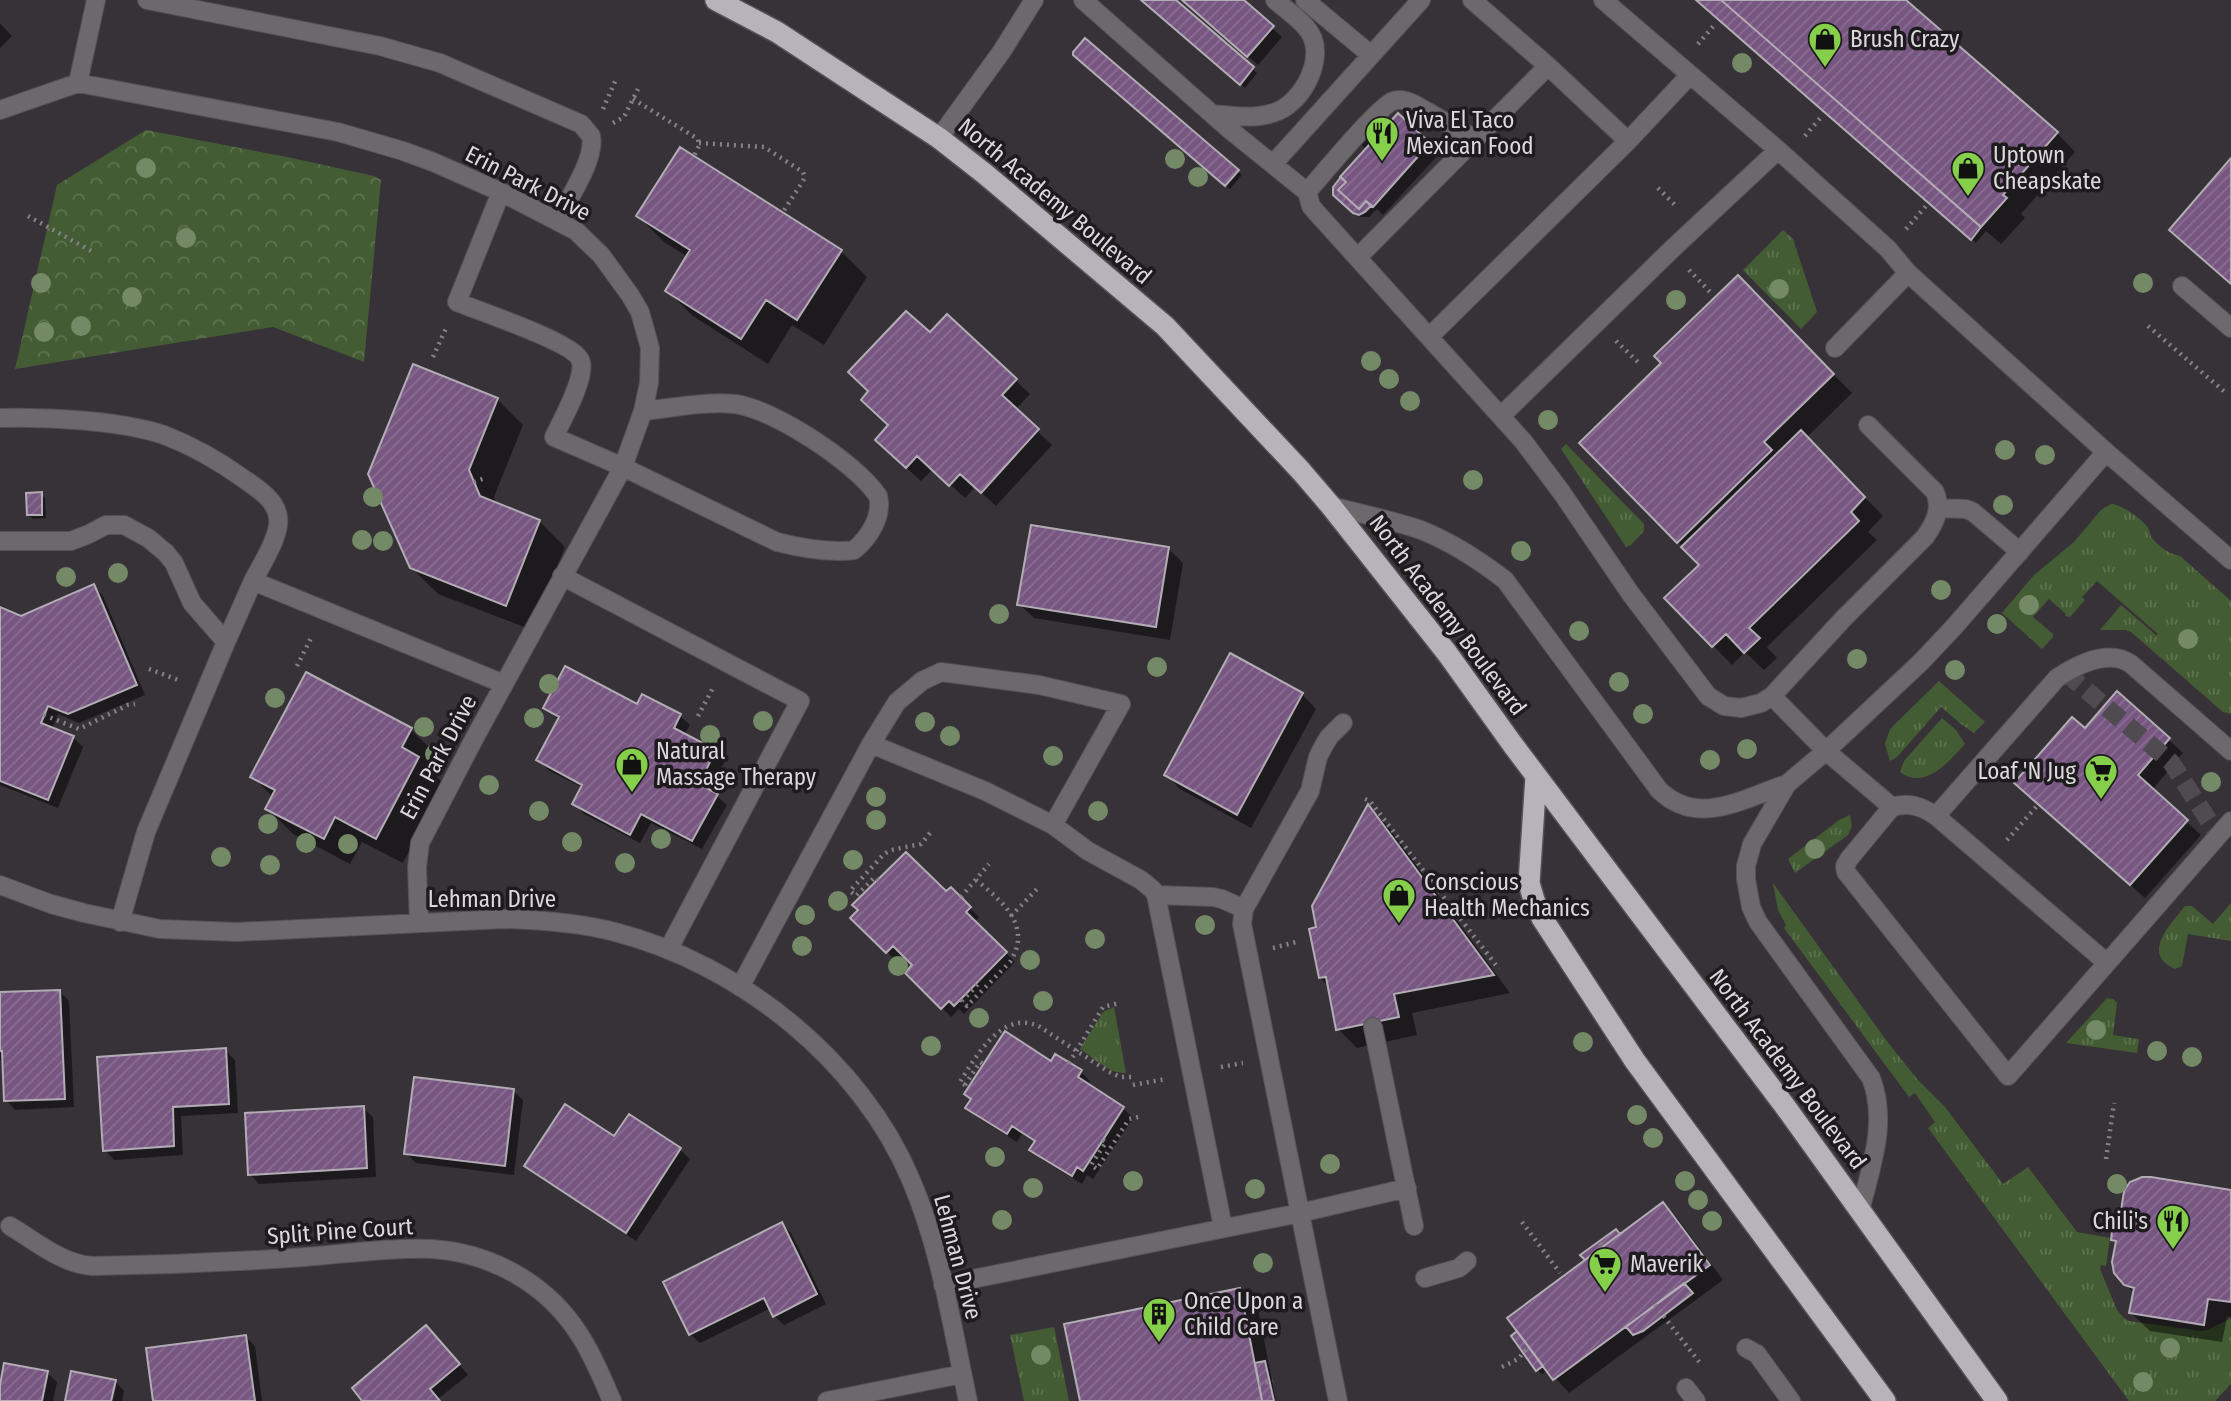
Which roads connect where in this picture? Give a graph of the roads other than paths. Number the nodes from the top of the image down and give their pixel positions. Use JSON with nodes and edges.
{"nodes":[{"id":1,"x":96,"y":0,"type":"edge"},
{"id":2,"x":147,"y":0,"type":"edge"},
{"id":3,"x":716,"y":0,"type":"edge"},
{"id":4,"x":1034,"y":0,"type":"edge"},
{"id":5,"x":1083,"y":0,"type":"edge"},
{"id":6,"x":1275,"y":0,"type":"edge"},
{"id":7,"x":1305,"y":0,"type":"edge"},
{"id":8,"x":1421,"y":0,"type":"edge"},
{"id":9,"x":1472,"y":0,"type":"edge"},
{"id":10,"x":1603,"y":0,"type":"edge"},
{"id":11,"x":1371,"y":55,"type":"junction"},
{"id":12,"x":1548,"y":66,"type":"junction"},
{"id":13,"x":1690,"y":75,"type":"junction"},
{"id":14,"x":78,"y":83,"type":"junction"},
{"id":15,"x":0,"y":110,"type":"edge"},
{"id":16,"x":1213,"y":114,"type":"junction"},
{"id":17,"x":939,"y":138,"type":"junction"},
{"id":18,"x":1475,"y":139,"type":"junction"},
{"id":19,"x":1628,"y":141,"type":"junction"},
{"id":20,"x":1778,"y":150,"type":"junction"},
{"id":21,"x":1273,"y":164,"type":"junction"},
{"id":22,"x":501,"y":192,"type":"junction"},
{"id":23,"x":1307,"y":192,"type":"junction"},
{"id":24,"x":558,"y":220,"type":"junction"},
{"id":25,"x":1358,"y":257,"type":"junction"},
{"id":26,"x":1908,"y":273,"type":"junction"},
{"id":27,"x":2182,"y":286,"type":"dead end"},
{"id":28,"x":2231,"y":328,"type":"edge"},
{"id":29,"x":1429,"y":337,"type":"junction"},
{"id":30,"x":1835,"y":348,"type":"dead end"},
{"id":31,"x":643,"y":411,"type":"junction"},
{"id":32,"x":1501,"y":416,"type":"junction"},
{"id":33,"x":0,"y":418,"type":"edge"},
{"id":34,"x":1868,"y":425,"type":"dead end"},
{"id":35,"x":2106,"y":452,"type":"junction"},
{"id":36,"x":623,"y":467,"type":"junction"},
{"id":37,"x":1331,"y":506,"type":"junction"},
{"id":38,"x":1938,"y":508,"type":"junction"},
{"id":39,"x":0,"y":541,"type":"edge"},
{"id":40,"x":2020,"y":552,"type":"junction"},
{"id":41,"x":2231,"y":560,"type":"edge"},
{"id":42,"x":562,"y":576,"type":"junction"},
{"id":43,"x":253,"y":581,"type":"junction"},
{"id":44,"x":226,"y":642,"type":"junction"},
{"id":45,"x":504,"y":684,"type":"junction"},
{"id":46,"x":1772,"y":696,"type":"junction"},
{"id":47,"x":1343,"y":723,"type":"dead end"},
{"id":48,"x":871,"y":744,"type":"junction"},
{"id":49,"x":1826,"y":751,"type":"junction"},
{"id":50,"x":2231,"y":751,"type":"edge"},
{"id":51,"x":1536,"y":776,"type":"junction"},
{"id":52,"x":1787,"y":783,"type":"junction"},
{"id":53,"x":1892,"y":807,"type":"junction"},
{"id":54,"x":1936,"y":816,"type":"junction"},
{"id":55,"x":2231,"y":821,"type":"edge"},
{"id":56,"x":1053,"y":825,"type":"junction"},
{"id":57,"x":0,"y":885,"type":"edge"},
{"id":58,"x":1156,"y":895,"type":"junction"},
{"id":59,"x":1244,"y":909,"type":"junction"},
{"id":60,"x":120,"y":922,"type":"junction"},
{"id":61,"x":419,"y":923,"type":"junction"},
{"id":62,"x":668,"y":950,"type":"junction"},
{"id":63,"x":2107,"y":963,"type":"junction"},
{"id":64,"x":740,"y":987,"type":"junction"},
{"id":65,"x":1373,"y":1027,"type":"dead end"},
{"id":66,"x":1407,"y":1188,"type":"junction"},
{"id":67,"x":1860,"y":1210,"type":"junction"},
{"id":68,"x":1300,"y":1213,"type":"junction"},
{"id":69,"x":10,"y":1226,"type":"dead end"},
{"id":70,"x":1414,"y":1226,"type":"dead end"},
{"id":71,"x":1223,"y":1227,"type":"junction"},
{"id":72,"x":1467,"y":1261,"type":"dead end"},
{"id":73,"x":1425,"y":1278,"type":"dead end"},
{"id":74,"x":943,"y":1285,"type":"junction"},
{"id":75,"x":1746,"y":1348,"type":"dead end"},
{"id":76,"x":962,"y":1374,"type":"junction"},
{"id":77,"x":612,"y":1401,"type":"edge"},
{"id":78,"x":827,"y":1401,"type":"edge"},
{"id":79,"x":968,"y":1401,"type":"edge"},
{"id":80,"x":1338,"y":1401,"type":"edge"},
{"id":81,"x":1791,"y":1401,"type":"edge"},
{"id":82,"x":1885,"y":1401,"type":"edge"},
{"id":83,"x":1997,"y":1401,"type":"edge"}],
"edges":[{"from":1,"to":14,"type":"street"},
{"from":2,"to":24,"type":"street"},
{"from":3,"to":17,"type":"highway","name":"North Academy Boulevard"},
{"from":4,"to":17,"type":"street"},
{"from":5,"to":16,"type":"street"},
{"from":6,"to":16,"type":"street"},
{"from":7,"to":11,"type":"street"},
{"from":8,"to":11,"type":"street"},
{"from":9,"to":12,"type":"street"},
{"from":10,"to":13,"type":"street"},
{"from":11,"to":21,"type":"street"},
{"from":12,"to":18,"type":"street"},
{"from":12,"to":19,"type":"street"},
{"from":13,"to":19,"type":"street"},
{"from":13,"to":20,"type":"street"},
{"from":14,"to":15,"type":"street"},
{"from":14,"to":22,"type":"street","name":"Erin Park Drive"},
{"from":16,"to":21,"type":"street"},
{"from":17,"to":37,"type":"highway","name":"North Academy Boulevard"},
{"from":18,"to":23,"type":"street"},
{"from":18,"to":25,"type":"street"},
{"from":19,"to":29,"type":"street"},
{"from":20,"to":26,"type":"street"},
{"from":20,"to":32,"type":"street"},
{"from":21,"to":23,"type":"street"},
{"from":22,"to":24,"type":"street","name":"Erin Park Drive"},
{"from":22,"to":36,"type":"street"},
{"from":23,"to":25,"type":"street"},
{"from":24,"to":31,"type":"street","name":"Erin Park Drive"},
{"from":25,"to":29,"type":"street"},
{"from":26,"to":30,"type":"street"},
{"from":26,"to":35,"type":"street"},
{"from":27,"to":28,"type":"street"},
{"from":29,"to":32,"type":"street"},
{"from":31,"to":36,"type":"street","name":"Erin Park Drive"},
{"from":31,"to":36,"type":"street"},
{"from":32,"to":46,"type":"street"},
{"from":33,"to":43,"type":"street"},
{"from":34,"to":38,"type":"street"},
{"from":35,"to":40,"type":"street"},
{"from":35,"to":41,"type":"street"},
{"from":36,"to":42,"type":"street","name":"Erin Park Drive"},
{"from":37,"to":51,"type":"highway","name":"North Academy Boulevard"},
{"from":37,"to":52,"type":"street"},
{"from":38,"to":40,"type":"street"},
{"from":38,"to":46,"type":"street"},
{"from":39,"to":44,"type":"street"},
{"from":40,"to":49,"type":"street"},
{"from":42,"to":45,"type":"street","name":"Erin Park Drive"},
{"from":42,"to":62,"type":"street"},
{"from":43,"to":44,"type":"street"},
{"from":43,"to":45,"type":"street"},
{"from":44,"to":60,"type":"street"},
{"from":45,"to":61,"type":"street","name":"Erin Park Drive"},
{"from":46,"to":49,"type":"street"},
{"from":47,"to":59,"type":"street"},
{"from":48,"to":56,"type":"street"},
{"from":48,"to":56,"type":"street"},
{"from":48,"to":64,"type":"street"},
{"from":49,"to":52,"type":"street"},
{"from":49,"to":53,"type":"street"},
{"from":50,"to":54,"type":"street"},
{"from":51,"to":67,"type":"highway","name":"North Academy Boulevard"},
{"from":51,"to":82,"type":"highway"},
{"from":52,"to":67,"type":"street"},
{"from":53,"to":54,"type":"street"},
{"from":53,"to":63,"type":"street"},
{"from":54,"to":63,"type":"street"},
{"from":55,"to":63,"type":"street"},
{"from":56,"to":58,"type":"street"},
{"from":57,"to":60,"type":"street","name":"Lehman Drive"},
{"from":58,"to":59,"type":"street"},
{"from":58,"to":71,"type":"street"},
{"from":59,"to":68,"type":"street"},
{"from":60,"to":61,"type":"street","name":"Lehman Drive"},
{"from":61,"to":62,"type":"street","name":"Lehman Drive"},
{"from":62,"to":64,"type":"street","name":"Lehman Drive"},
{"from":64,"to":74,"type":"street","name":"Lehman Drive"},
{"from":65,"to":66,"type":"street"},
{"from":66,"to":68,"type":"street"},
{"from":66,"to":70,"type":"street"},
{"from":67,"to":83,"type":"highway","name":"North Academy Boulevard"},
{"from":68,"to":71,"type":"street"},
{"from":68,"to":80,"type":"street"},
{"from":69,"to":77,"type":"street","name":"Split Pine Court"},
{"from":71,"to":74,"type":"street"},
{"from":72,"to":73,"type":"street"},
{"from":74,"to":76,"type":"street","name":"Lehman Drive"},
{"from":75,"to":81,"type":"street"},
{"from":76,"to":78,"type":"street"},
{"from":76,"to":79,"type":"street","name":"Lehman Drive"}]}
